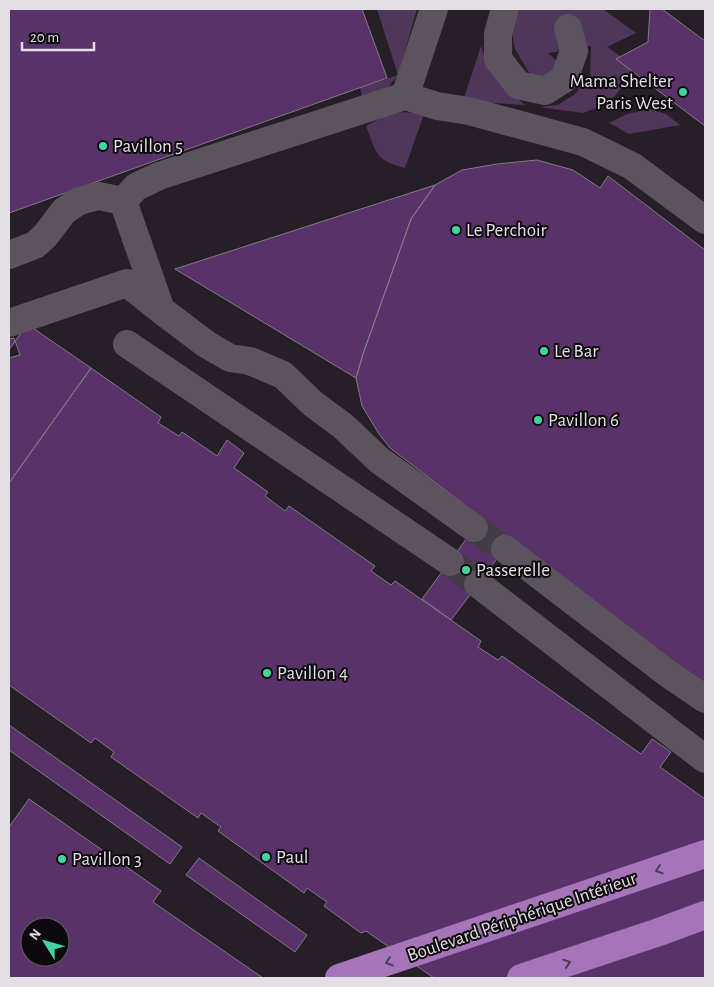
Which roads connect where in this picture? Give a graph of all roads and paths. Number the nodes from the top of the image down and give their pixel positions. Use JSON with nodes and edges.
{"nodes":[{"id":1,"x":434,"y":9,"type":"edge"},
{"id":2,"x":505,"y":9,"type":"edge"},
{"id":3,"x":568,"y":28,"type":"dead end"},
{"id":4,"x":405,"y":96,"type":"junction"},
{"id":5,"x":123,"y":201,"type":"junction"},
{"id":6,"x":705,"y":220,"type":"edge"},
{"id":7,"x":9,"y":255,"type":"edge"},
{"id":8,"x":161,"y":310,"type":"junction"},
{"id":9,"x":9,"y":323,"type":"edge"},
{"id":10,"x":127,"y":344,"type":"dead end"},
{"id":11,"x":474,"y":528,"type":"tunnel mouth"},
{"id":12,"x":505,"y":550,"type":"tunnel mouth"},
{"id":13,"x":450,"y":562,"type":"tunnel mouth"},
{"id":14,"x":478,"y":584,"type":"tunnel mouth"},
{"id":15,"x":705,"y":699,"type":"edge"},
{"id":16,"x":705,"y":759,"type":"edge"},
{"id":17,"x":705,"y":854,"type":"edge"},
{"id":18,"x":705,"y":914,"type":"edge"},
{"id":19,"x":339,"y":978,"type":"edge"},
{"id":20,"x":521,"y":978,"type":"edge"}],
"edges":[{"from":1,"to":4,"type":"street"},
{"from":2,"to":3,"type":"street"},
{"from":4,"to":5,"type":"street"},
{"from":4,"to":6,"type":"street"},
{"from":5,"to":7,"type":"street"},
{"from":5,"to":8,"type":"street"},
{"from":8,"to":9,"type":"street"},
{"from":8,"to":11,"type":"street"},
{"from":10,"to":13,"type":"street"},
{"from":12,"to":15,"type":"street"},
{"from":14,"to":16,"type":"street"},
{"from":17,"to":19,"type":"highway","name":"Boulevard Périphérique Intérieur","one_way":true},
{"from":20,"to":18,"type":"highway","one_way":true}]}
